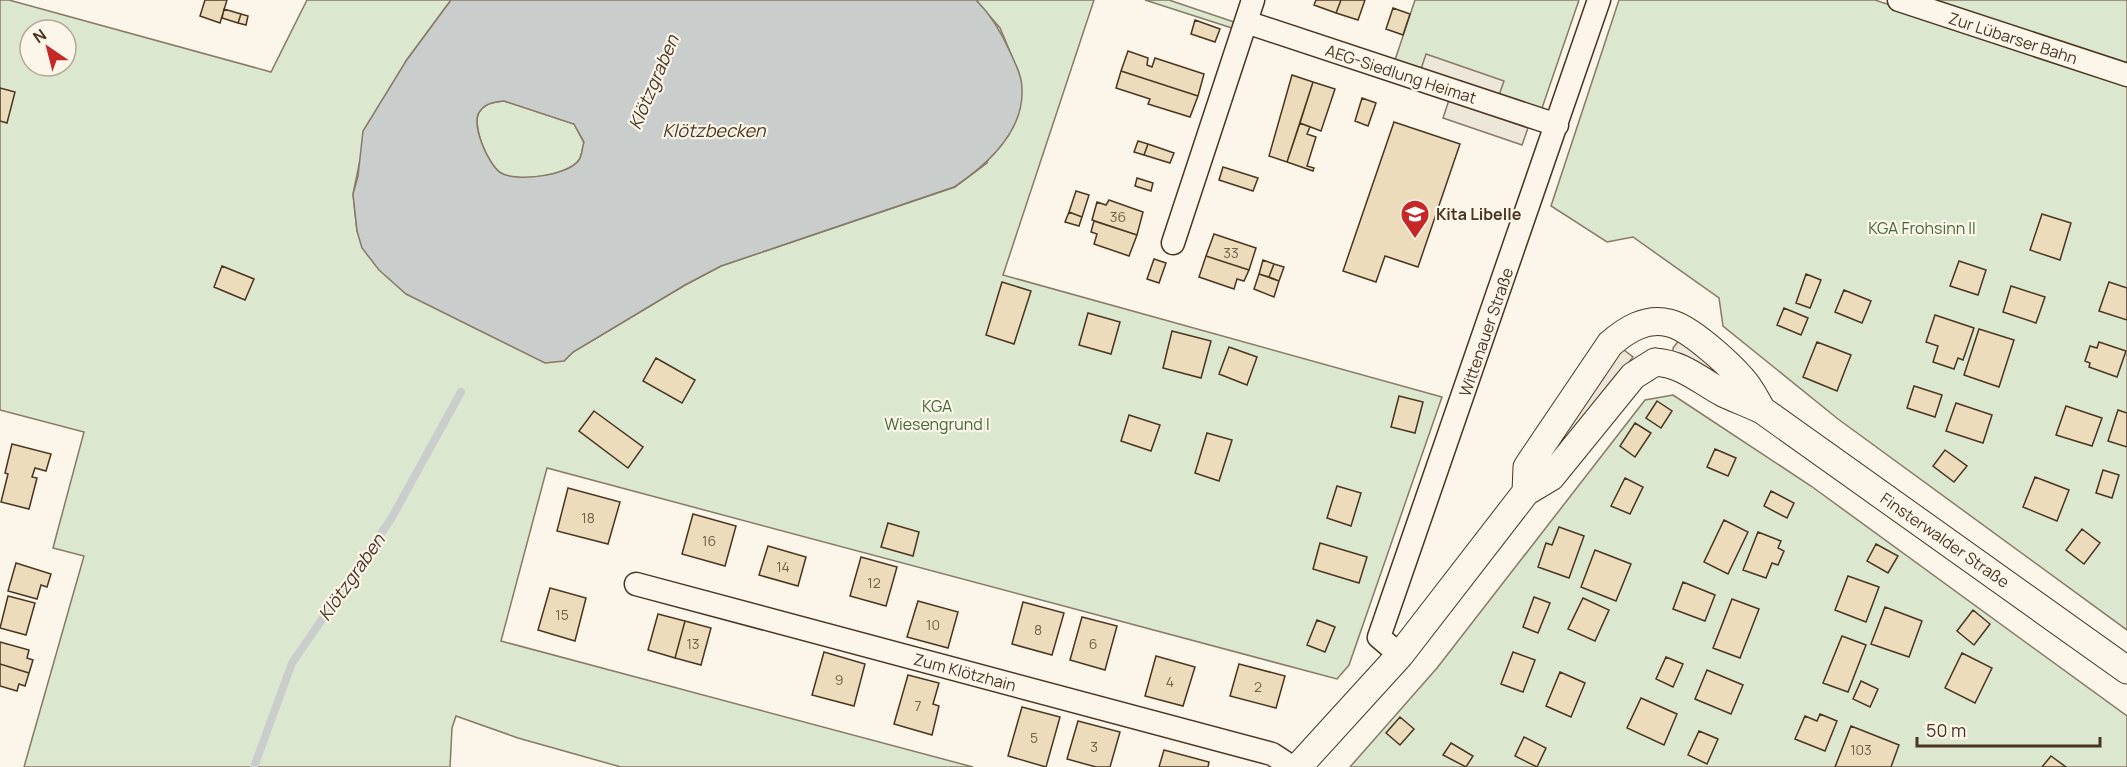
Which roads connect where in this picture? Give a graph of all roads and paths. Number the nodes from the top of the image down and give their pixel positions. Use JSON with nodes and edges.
{"nodes":[{"id":1,"x":1253,"y":0,"type":"edge"},
{"id":2,"x":1599,"y":0,"type":"edge"},
{"id":3,"x":1899,"y":0,"type":"edge"},
{"id":4,"x":1246,"y":22,"type":"junction"},
{"id":5,"x":2127,"y":75,"type":"edge"},
{"id":6,"x":1557,"y":125,"type":"junction"},
{"id":7,"x":1173,"y":243,"type":"dead end"},
{"id":8,"x":1643,"y":323,"type":"junction"},
{"id":9,"x":1655,"y":362,"type":"junction"},
{"id":10,"x":1762,"y":410,"type":"junction"},
{"id":11,"x":1526,"y":492,"type":"junction"},
{"id":12,"x":636,"y":584,"type":"dead end"},
{"id":13,"x":1400,"y":655,"type":"junction"},
{"id":14,"x":2127,"y":670,"type":"edge"},
{"id":15,"x":1292,"y":767,"type":"edge"},
{"id":16,"x":1298,"y":767,"type":"edge"}],
"edges":[{"from":1,"to":4,"type":"street"},
{"from":2,"to":6,"type":"street","name":"Wittenauer Straße"},
{"from":3,"to":5,"type":"street","name":"Zur Lübarser Bahn"},
{"from":4,"to":6,"type":"street","name":"AEG-Siedlung Heimat"},
{"from":4,"to":7,"type":"street"},
{"from":6,"to":13,"type":"street","name":"Wittenauer Straße"},
{"from":8,"to":9,"type":"street"},
{"from":8,"to":10,"type":"street","name":"Finsterwalder Straße"},
{"from":8,"to":11,"type":"street"},
{"from":9,"to":10,"type":"street","name":"Finsterwalder Straße"},
{"from":9,"to":11,"type":"street"},
{"from":10,"to":14,"type":"street","name":"Finsterwalder Straße"},
{"from":11,"to":13,"type":"street"},
{"from":12,"to":15,"type":"street","name":"Zum Klötzhain"},
{"from":13,"to":16,"type":"street"}]}
